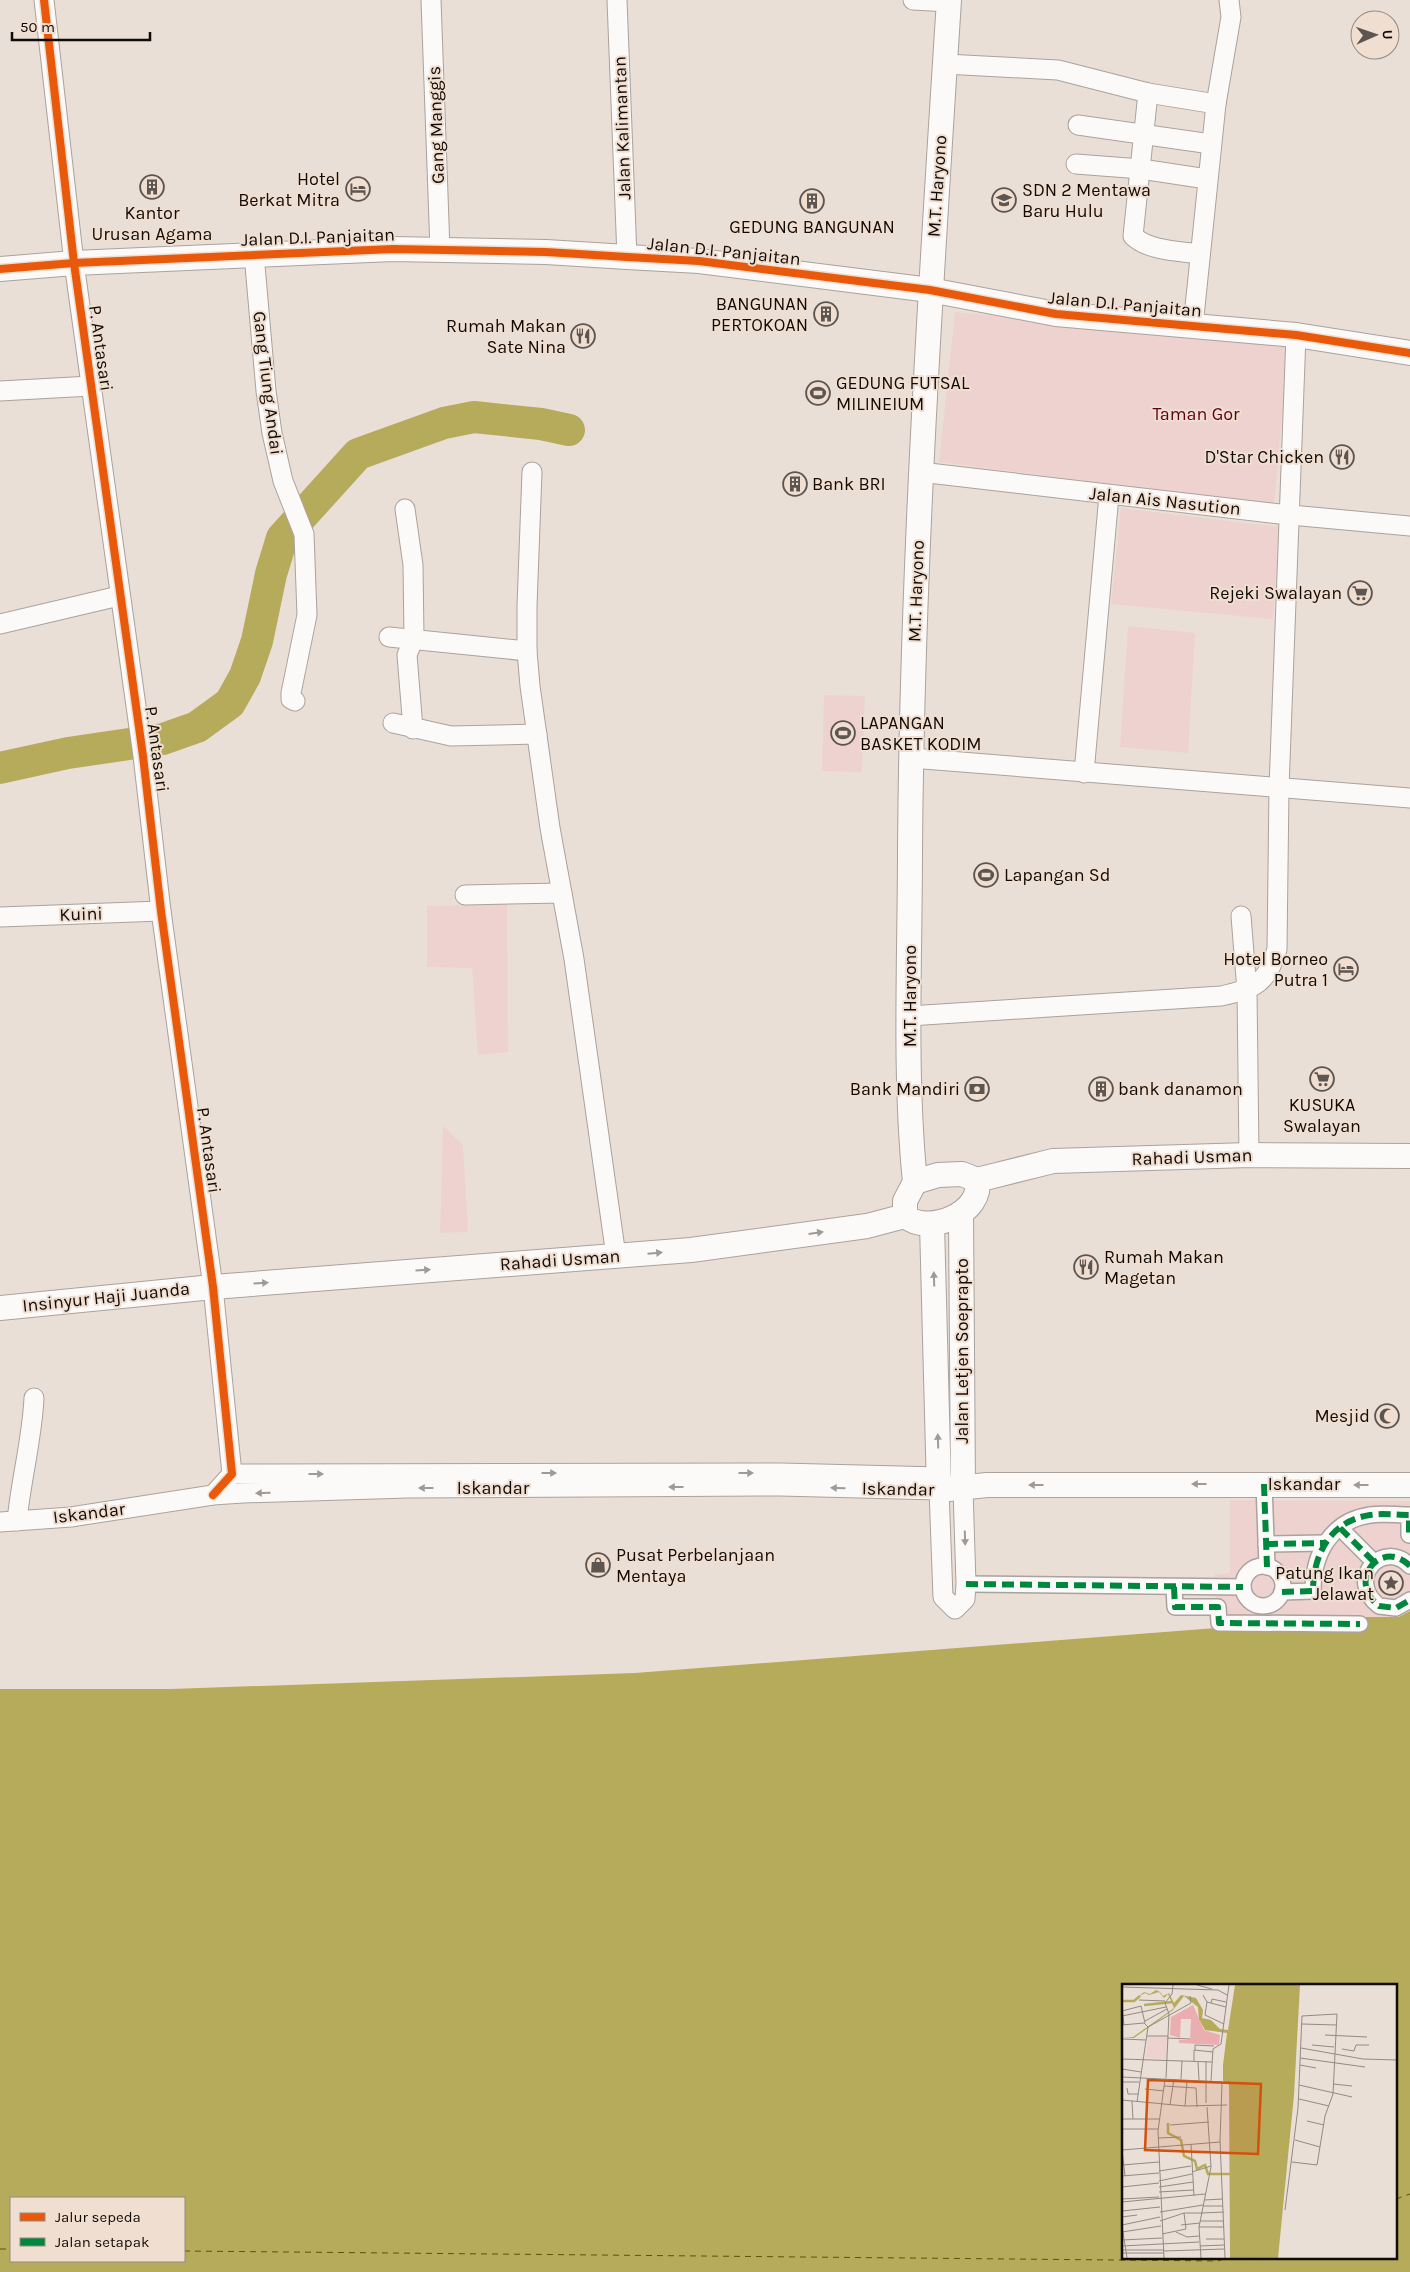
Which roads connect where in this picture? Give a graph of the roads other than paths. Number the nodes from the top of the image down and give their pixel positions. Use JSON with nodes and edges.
{"nodes":[{"id":1,"x":44,"y":0,"type":"edge"},
{"id":2,"x":431,"y":0,"type":"edge"},
{"id":3,"x":617,"y":0,"type":"edge"},
{"id":4,"x":914,"y":0,"type":"edge"},
{"id":5,"x":1229,"y":0,"type":"edge"},
{"id":6,"x":949,"y":1,"type":"edge"},
{"id":7,"x":945,"y":64,"type":"junction"},
{"id":8,"x":1148,"y":93,"type":"junction"},
{"id":9,"x":1216,"y":104,"type":"junction"},
{"id":10,"x":1078,"y":125,"type":"dead end"},
{"id":11,"x":1145,"y":134,"type":"junction"},
{"id":12,"x":1211,"y":144,"type":"junction"},
{"id":13,"x":1076,"y":164,"type":"dead end"},
{"id":14,"x":1140,"y":169,"type":"junction"},
{"id":15,"x":1207,"y":179,"type":"junction"},
{"id":16,"x":440,"y":250,"type":"junction"},
{"id":17,"x":254,"y":254,"type":"junction"},
{"id":18,"x":1200,"y":254,"type":"junction"},
{"id":19,"x":627,"y":256,"type":"junction"},
{"id":20,"x":74,"y":263,"type":"junction"},
{"id":21,"x":0,"y":269,"type":"edge"},
{"id":22,"x":930,"y":290,"type":"junction"},
{"id":23,"x":1193,"y":326,"type":"junction"},
{"id":24,"x":1296,"y":335,"type":"junction"},
{"id":25,"x":1410,"y":352,"type":"edge"},
{"id":26,"x":91,"y":386,"type":"junction"},
{"id":27,"x":0,"y":391,"type":"edge"},
{"id":28,"x":532,"y":472,"type":"dead end"},
{"id":29,"x":920,"y":472,"type":"junction"},
{"id":30,"x":1109,"y":495,"type":"junction"},
{"id":31,"x":405,"y":509,"type":"dead end"},
{"id":32,"x":1288,"y":514,"type":"junction"},
{"id":33,"x":1410,"y":526,"type":"edge"},
{"id":34,"x":119,"y":596,"type":"junction"},
{"id":35,"x":0,"y":624,"type":"edge"},
{"id":36,"x":389,"y":636,"type":"dead end"},
{"id":37,"x":414,"y":638,"type":"junction"},
{"id":38,"x":527,"y":651,"type":"junction"},
{"id":39,"x":295,"y":702,"type":"dead end"},
{"id":40,"x":393,"y":723,"type":"dead end"},
{"id":41,"x":413,"y":729,"type":"junction"},
{"id":42,"x":537,"y":734,"type":"junction"},
{"id":43,"x":911,"y":758,"type":"junction"},
{"id":44,"x":1084,"y":773,"type":"junction"},
{"id":45,"x":1279,"y":788,"type":"junction"},
{"id":46,"x":1410,"y":798,"type":"edge"},
{"id":47,"x":562,"y":893,"type":"junction"},
{"id":48,"x":465,"y":895,"type":"dead end"},
{"id":49,"x":161,"y":911,"type":"junction"},
{"id":50,"x":1241,"y":916,"type":"dead end"},
{"id":51,"x":0,"y":917,"type":"edge"},
{"id":52,"x":1247,"y":990,"type":"junction"},
{"id":53,"x":909,"y":1016,"type":"junction"},
{"id":54,"x":1249,"y":1155,"type":"junction"},
{"id":55,"x":1410,"y":1156,"type":"edge"},
{"id":56,"x":977,"y":1180,"type":"junction"},
{"id":57,"x":915,"y":1182,"type":"junction"},
{"id":58,"x":960,"y":1213,"type":"junction"},
{"id":59,"x":905,"y":1216,"type":"junction"},
{"id":60,"x":932,"y":1224,"type":"junction"},
{"id":61,"x":616,"y":1256,"type":"junction"},
{"id":62,"x":213,"y":1287,"type":"junction"},
{"id":63,"x":0,"y":1308,"type":"edge"},
{"id":64,"x":34,"y":1398,"type":"dead end"},
{"id":65,"x":232,"y":1474,"type":"junction"},
{"id":66,"x":939,"y":1483,"type":"junction"},
{"id":67,"x":963,"y":1483,"type":"junction"},
{"id":68,"x":1264,"y":1484,"type":"junction"},
{"id":69,"x":1410,"y":1485,"type":"edge"},
{"id":70,"x":213,"y":1495,"type":"junction"},
{"id":71,"x":8,"y":1521,"type":"edge"},
{"id":72,"x":1340,"y":1528,"type":"junction"},
{"id":73,"x":1409,"y":1535,"type":"edge"},
{"id":74,"x":1324,"y":1543,"type":"junction"},
{"id":75,"x":1266,"y":1544,"type":"junction"},
{"id":76,"x":1374,"y":1562,"type":"junction"},
{"id":77,"x":1410,"y":1566,"type":"edge"},
{"id":78,"x":1267,"y":1567,"type":"junction"},
{"id":79,"x":966,"y":1584,"type":"junction"},
{"id":80,"x":1174,"y":1587,"type":"junction"},
{"id":81,"x":1243,"y":1587,"type":"junction"},
{"id":82,"x":1282,"y":1592,"type":"junction"},
{"id":83,"x":1410,"y":1600,"type":"edge"},
{"id":84,"x":1360,"y":1624,"type":"dead end"}],
"edges":[{"from":1,"to":20,"type":"street","name":"P. Antasari"},
{"from":2,"to":16,"type":"street","name":"Gang Manggis"},
{"from":3,"to":19,"type":"street","name":"Jalan Kalimantan"},
{"from":4,"to":6,"type":"street"},
{"from":5,"to":9,"type":"street"},
{"from":6,"to":7,"type":"street","name":"M.T. Haryono"},
{"from":7,"to":8,"type":"street"},
{"from":7,"to":22,"type":"street","name":"M.T. Haryono"},
{"from":8,"to":9,"type":"street"},
{"from":8,"to":11,"type":"street"},
{"from":9,"to":12,"type":"street"},
{"from":10,"to":11,"type":"street"},
{"from":11,"to":12,"type":"street"},
{"from":11,"to":14,"type":"street"},
{"from":12,"to":15,"type":"street"},
{"from":13,"to":14,"type":"street"},
{"from":14,"to":15,"type":"street"},
{"from":14,"to":18,"type":"street"},
{"from":15,"to":18,"type":"street"},
{"from":16,"to":17,"type":"street","name":"Jalan D.I. Panjaitan"},
{"from":16,"to":19,"type":"street","name":"Jalan D.I. Panjaitan"},
{"from":17,"to":20,"type":"street","name":"Jalan D.I. Panjaitan"},
{"from":17,"to":39,"type":"street","name":"Gang Tiung Andai"},
{"from":18,"to":23,"type":"street"},
{"from":19,"to":22,"type":"street","name":"Jalan D.I. Panjaitan"},
{"from":20,"to":21,"type":"street","name":"Jalan D.I. Panjaitan"},
{"from":20,"to":26,"type":"street","name":"P. Antasari"},
{"from":22,"to":23,"type":"street","name":"Jalan D.I. Panjaitan"},
{"from":22,"to":29,"type":"street","name":"M.T. Haryono"},
{"from":23,"to":24,"type":"street","name":"Jalan D.I. Panjaitan"},
{"from":24,"to":25,"type":"street","name":"Jalan D.I. Panjaitan"},
{"from":24,"to":32,"type":"street"},
{"from":26,"to":27,"type":"street"},
{"from":26,"to":34,"type":"street","name":"P. Antasari"},
{"from":28,"to":38,"type":"street"},
{"from":29,"to":30,"type":"street","name":"Jalan Ais Nasution"},
{"from":29,"to":43,"type":"street","name":"M.T. Haryono"},
{"from":30,"to":32,"type":"street","name":"Jalan Ais Nasution"},
{"from":30,"to":44,"type":"street"},
{"from":31,"to":37,"type":"street"},
{"from":32,"to":33,"type":"street","name":"Jalan Ais Nasution"},
{"from":32,"to":45,"type":"street"},
{"from":34,"to":35,"type":"street"},
{"from":34,"to":49,"type":"street","name":"P. Antasari"},
{"from":36,"to":37,"type":"street"},
{"from":37,"to":38,"type":"street"},
{"from":37,"to":41,"type":"street"},
{"from":38,"to":42,"type":"street"},
{"from":40,"to":41,"type":"street"},
{"from":41,"to":42,"type":"street"},
{"from":42,"to":47,"type":"street"},
{"from":43,"to":44,"type":"street"},
{"from":43,"to":53,"type":"street","name":"M.T. Haryono"},
{"from":44,"to":45,"type":"street"},
{"from":45,"to":46,"type":"street"},
{"from":45,"to":52,"type":"street"},
{"from":47,"to":48,"type":"street"},
{"from":47,"to":61,"type":"street"},
{"from":49,"to":51,"type":"street","name":"Kuini"},
{"from":49,"to":62,"type":"street","name":"P. Antasari"},
{"from":50,"to":52,"type":"street"},
{"from":52,"to":53,"type":"street"},
{"from":52,"to":54,"type":"street"},
{"from":53,"to":57,"type":"street","name":"M.T. Haryono"},
{"from":54,"to":55,"type":"street","name":"Rahadi Usman"},
{"from":54,"to":56,"type":"street","name":"Rahadi Usman"},
{"from":56,"to":57,"type":"street"},
{"from":56,"to":58,"type":"street"},
{"from":57,"to":59,"type":"street"},
{"from":58,"to":60,"type":"street"},
{"from":58,"to":67,"type":"street","name":"Jalan Letjen Soeprapto"},
{"from":59,"to":60,"type":"street"},
{"from":61,"to":59,"type":"street","name":"Rahadi Usman","one_way":true},
{"from":66,"to":60,"type":"street","name":"Jalan Letjen Soeprapto","one_way":true},
{"from":62,"to":61,"type":"street","name":"Rahadi Usman","one_way":true},
{"from":62,"to":63,"type":"street","name":"Insinyur Haji Juanda"},
{"from":62,"to":65,"type":"street","name":"P. Antasari"},
{"from":64,"to":71,"type":"street"},
{"from":65,"to":66,"type":"street","name":"Iskandar","one_way":true},
{"from":65,"to":70,"type":"street"},
{"from":66,"to":67,"type":"street","name":"Iskandar"},
{"from":66,"to":70,"type":"street","name":"Iskandar","one_way":true},
{"from":66,"to":79,"type":"street"},
{"from":68,"to":67,"type":"street","name":"Iskandar","one_way":true},
{"from":67,"to":79,"type":"street","one_way":true},
{"from":69,"to":68,"type":"street","name":"Iskandar","one_way":true},
{"from":68,"to":75,"type":"street"},
{"from":70,"to":71,"type":"street","name":"Iskandar"},
{"from":72,"to":73,"type":"street"},
{"from":72,"to":74,"type":"street"},
{"from":72,"to":76,"type":"street"},
{"from":74,"to":75,"type":"street"},
{"from":74,"to":82,"type":"street"},
{"from":75,"to":78,"type":"street"},
{"from":76,"to":77,"type":"street"},
{"from":76,"to":83,"type":"street"},
{"from":78,"to":81,"type":"street"},
{"from":78,"to":82,"type":"street"},
{"from":79,"to":80,"type":"street"},
{"from":80,"to":81,"type":"street"},
{"from":80,"to":84,"type":"street"},
{"from":81,"to":82,"type":"street"}]}
